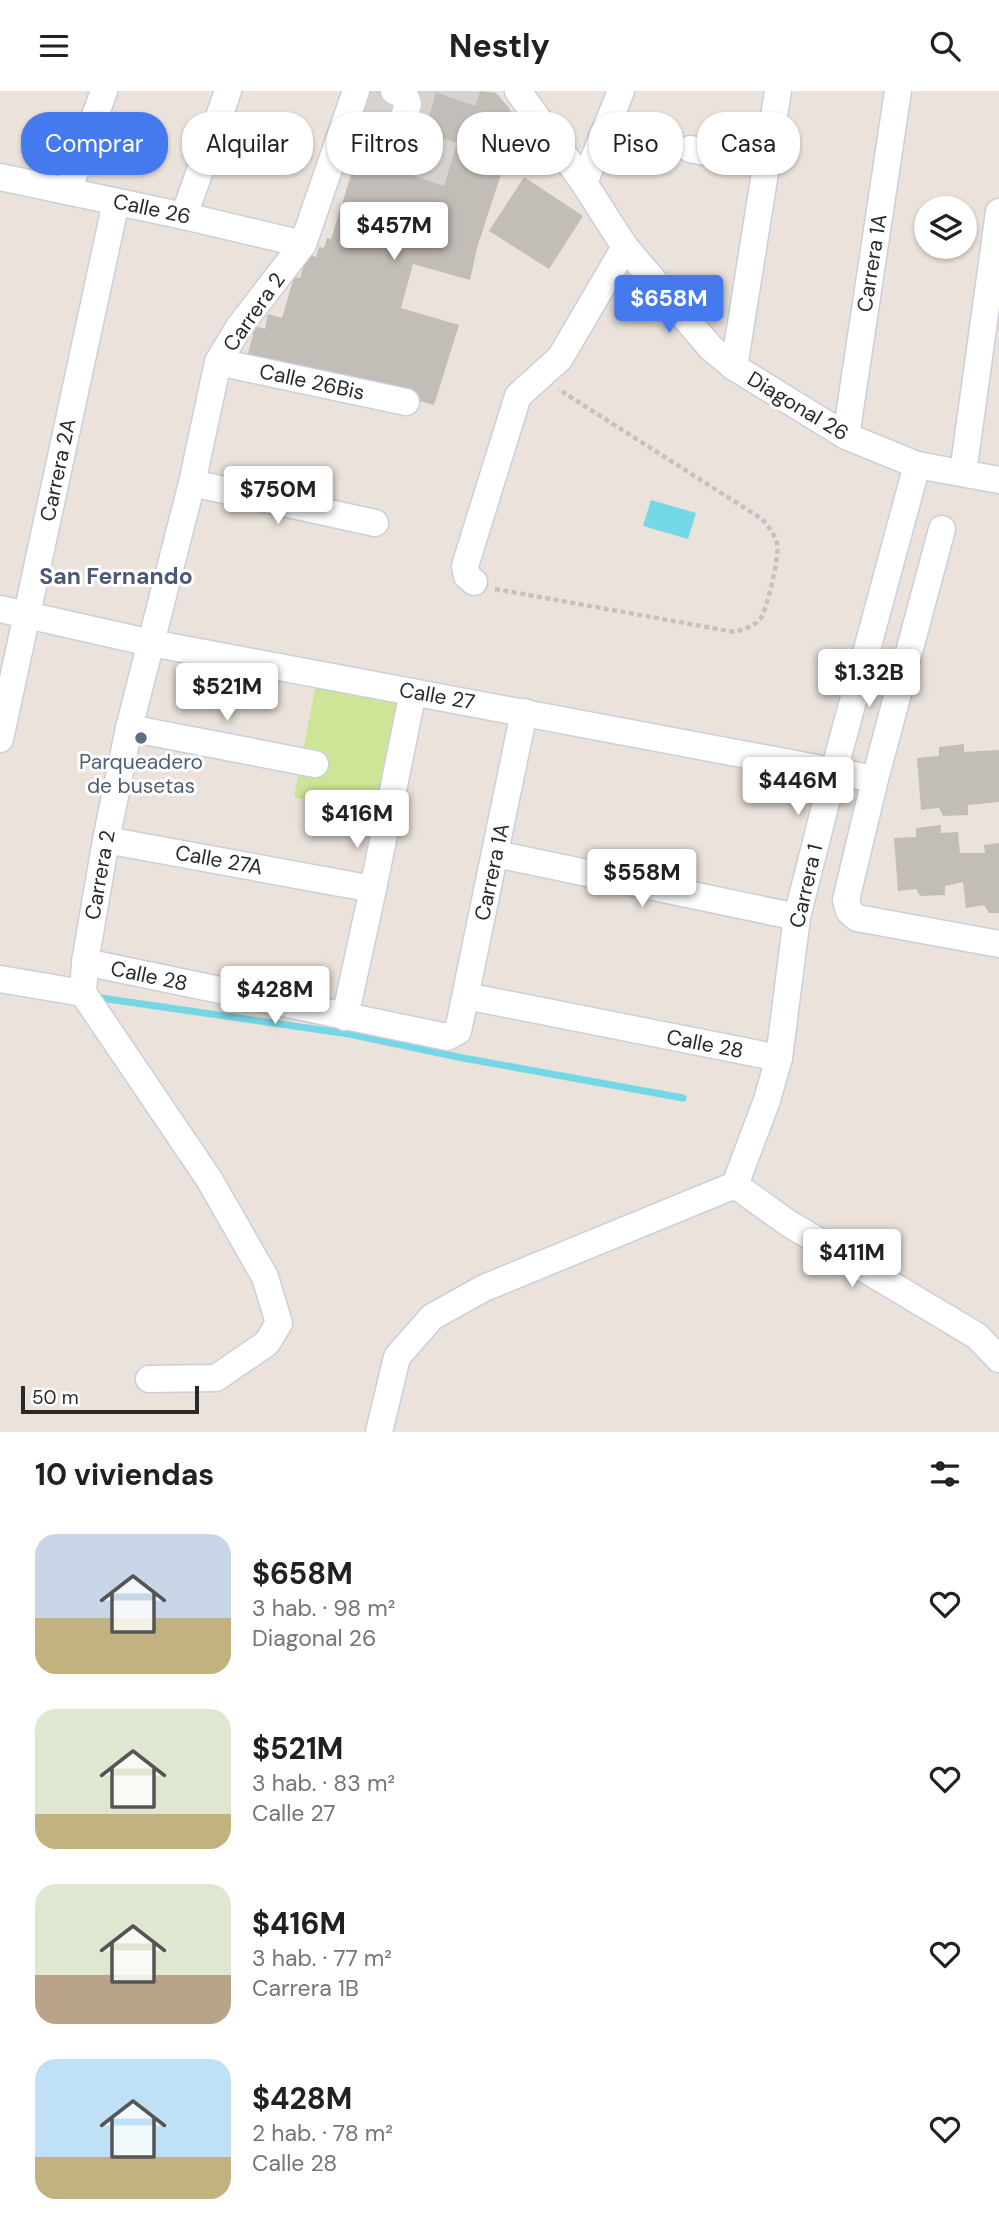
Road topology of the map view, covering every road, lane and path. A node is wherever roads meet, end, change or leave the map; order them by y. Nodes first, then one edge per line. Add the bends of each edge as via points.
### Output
1 (104, 91) edge
2 (228, 91) edge
3 (356, 91) edge
4 (394, 91) edge
5 (518, 91) edge
6 (621, 91) edge
7 (778, 91) edge
8 (898, 91) edge
9 (349, 112) edge
10 (405, 112) edge
11 (775, 112) edge
12 (690, 149) dead end
13 (697, 150) edge
14 (327, 175) edge
15 (764, 175) edge
16 (0, 177) edge
17 (584, 183) junction
18 (68, 191) junction
19 (116, 202) junction
20 (184, 216) junction
21 (998, 227) edge
22 (303, 244) junction
23 (625, 247) junction
24 (218, 362) junction
25 (989, 363) edge
26 (734, 367) junction
27 (541, 376) junction
28 (406, 402) dead end
29 (845, 436) junction
30 (917, 465) junction
31 (963, 473) junction
32 (999, 480) edge
33 (192, 483) junction
34 (375, 523) dead end
35 (942, 529) dead end
36 (474, 582) joint
37 (0, 609) edge
38 (27, 615) junction
39 (151, 643) junction
40 (413, 692) junction
41 (524, 712) junction
42 (129, 728) junction
43 (0, 739) edge
44 (315, 764) dead end
45 (834, 771) junction
46 (875, 779) junction
47 (106, 839) junction
48 (496, 854) junction
49 (812, 858) junction
50 (852, 867) junction
51 (373, 889) junction
52 (797, 917) junction
53 (999, 944) edge
54 (85, 963) junction
55 (0, 979) edge
56 (83, 993) junction
57 (466, 996) junction
58 (345, 1017) junction
59 (458, 1031) joint
60 (779, 1058) junction
61 (735, 1185) junction
62 (999, 1359) edge
63 (149, 1379) dead end
64 (382, 1419) edge

1 - 18 street
2 - 20 street
3 - 9 street, Carrera 2
4 - 10 street via 408,99
5 - 17 street, Diagonal 26
6 - 17 street
7 - 11 street
8 - 29 street, Carrera 1A
12 - 13 street
14 - 22 street, Carrera 2
15 - 26 street
16 - 18 street, Calle 26
17 - 23 street, Diagonal 26
18 - 19 street, Calle 26
19 - 20 street, Calle 26
19 - 38 street, Carrera 2A
20 - 22 street, Calle 26
21 - 25 street
22 - 24 street, Carrera 2
23 - 26 street, Diagonal 26 via 711,348
23 - 27 street via 560,358
24 - 28 street, Calle 26Bis
24 - 33 street, Carrera 2
25 - 31 street
26 - 29 street, Diagonal 26
27 - 36 street via 517,396 465,566
27 - 36 path via 762,519 777,544 763,614 753,625 735,632
29 - 30 street, Diagonal 26
30 - 31 street
30 - 45 street, Carrera 1
31 - 32 street
33 - 34 street
33 - 39 street, Carrera 2
35 - 46 street
37 - 38 street, Calle 27
38 - 39 street, Calle 27
38 - 43 street, Carrera 2A
39 - 40 street, Calle 27
39 - 42 street, Carrera 2
40 - 41 street, Calle 27
40 - 51 street
41 - 45 street, Calle 27
41 - 48 street, Carrera 1A
42 - 44 street
42 - 47 street, Carrera 2
45 - 46 street, Calle 27
45 - 49 street, Carrera 1
46 - 50 street
47 - 51 street, Calle 27A
47 - 54 street, Carrera 2
48 - 52 street
48 - 57 street, Carrera 1A
49 - 50 street
49 - 52 street, Carrera 1
50 - 53 street via 846,900 857,918
51 - 58 street
52 - 60 street, Carrera 1
54 - 56 street, Carrera 2
54 - 58 street, Calle 28
55 - 56 street, Calle 28
56 - 63 street via 209,1179 265,1277 279,1323 268,1343 216,1378
57 - 59 street, Carrera 1A
57 - 60 street, Calle 28
58 - 59 street, Calle 28 via 447,1037
60 - 61 street, Carrera 1
61 - 62 street via 788,1223 977,1336
61 - 64 street via 485,1289 432,1317 397,1357

